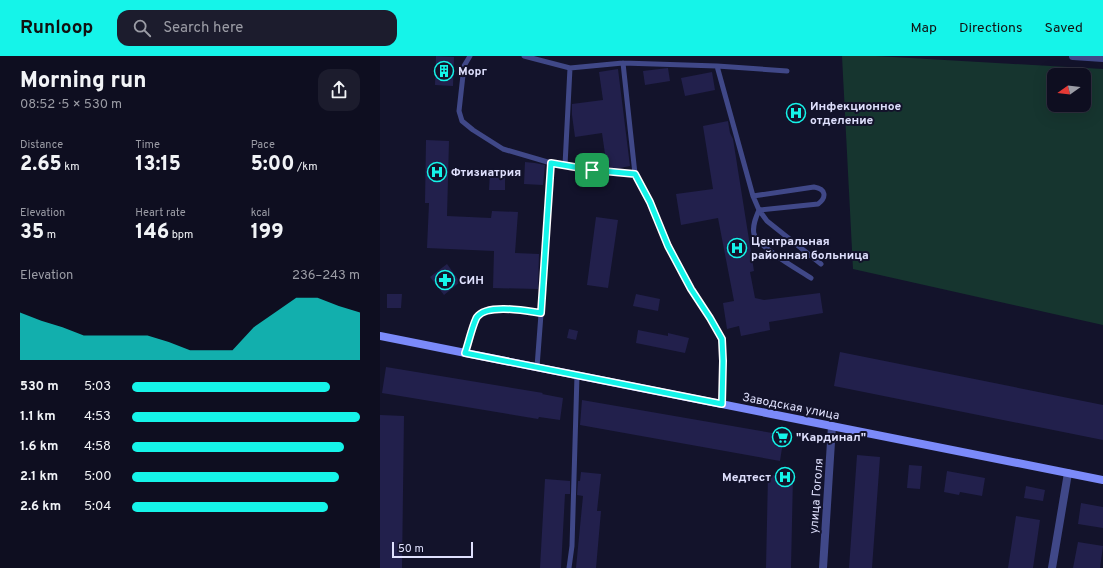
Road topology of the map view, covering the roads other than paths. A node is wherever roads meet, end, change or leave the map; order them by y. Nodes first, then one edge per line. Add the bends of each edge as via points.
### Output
1 (470, 56) edge
2 (524, 56) edge
3 (1073, 56) edge
4 (1103, 58) edge
5 (623, 63) junction
6 (717, 66) junction
7 (570, 68) junction
8 (787, 71) dead end
9 (551, 163) junction
10 (565, 165) junction
11 (635, 174) junction
12 (753, 196) junction
13 (760, 210) junction
14 (821, 264) dead end
15 (812, 278) dead end
16 (541, 313) junction
17 (380, 336) edge
18 (465, 353) junction
19 (537, 367) junction
20 (577, 375) junction
21 (722, 404) junction
22 (832, 426) junction
23 (1068, 473) junction
24 (1103, 480) edge
25 (570, 568) edge
26 (823, 568) edge
27 (1052, 568) edge

1 - 9 lane via 463,74 459,111 462,121 504,149
2 - 7 lane
3 - 4 street
5 - 6 lane
5 - 7 lane
5 - 11 lane
6 - 8 lane
6 - 12 lane
7 - 10 lane
9 - 10 lane
9 - 16 lane
10 - 11 lane
11 - 21 lane via 668,246 722,339
12 - 13 lane
12 - 13 lane via 814,187 820,188 823,192 822,201 818,204
13 - 14 lane via 767,221
13 - 15 lane via 754,235 761,245
16 - 18 lane via 512,309 485,311 477,317
16 - 19 lane
17 - 18 street, Заводская улица
18 - 19 street, Заводская улица
19 - 20 street, Заводская улица
20 - 21 street, Заводская улица
20 - 25 lane
21 - 22 street, Заводская улица
22 - 23 street, Заводская улица
22 - 26 street, улица Гоголя
23 - 24 street, Заводская улица
23 - 27 street

